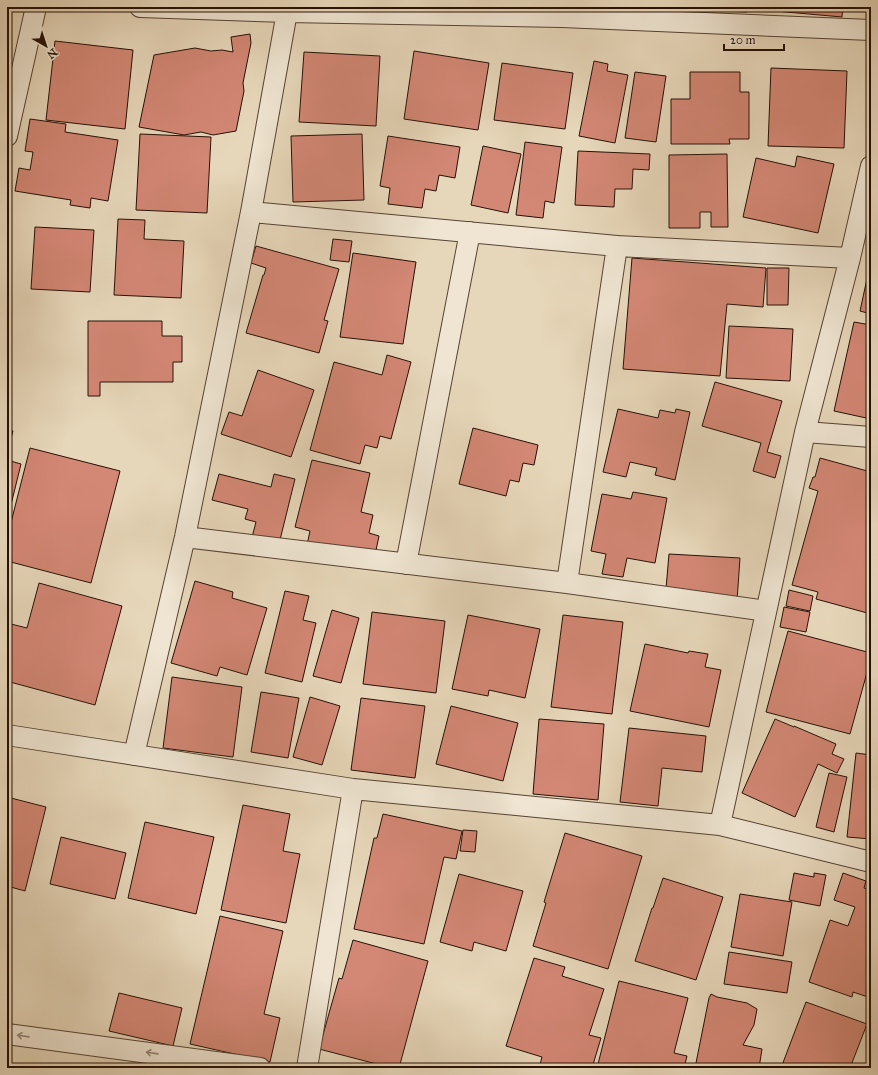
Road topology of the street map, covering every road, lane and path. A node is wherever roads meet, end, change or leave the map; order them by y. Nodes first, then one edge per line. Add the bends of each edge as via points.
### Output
1 (36, 7) edge
2 (140, 7) edge
3 (287, 12) junction
4 (562, 12) edge
5 (871, 30) edge
6 (7, 136) edge
7 (871, 166) edge
8 (251, 212) junction
9 (470, 232) junction
10 (617, 246) junction
11 (850, 258) junction
12 (806, 432) junction
13 (871, 437) edge
14 (185, 537) junction
15 (406, 564) junction
16 (567, 583) junction
17 (766, 611) junction
18 (7, 735) edge
19 (134, 755) junction
20 (353, 789) junction
21 (720, 825) junction
22 (871, 862) edge
23 (7, 1034) edge
24 (260, 1068) edge
25 (307, 1068) edge

1 - 6 street
2 - 3 street
3 - 4 street
3 - 8 street
4 - 5 street
7 - 11 street
8 - 9 street
8 - 14 street
9 - 10 street
9 - 15 street
10 - 11 street
10 - 16 street
11 - 12 street
12 - 13 street
12 - 17 street
14 - 15 street
14 - 19 street
15 - 16 street
16 - 17 street
17 - 21 street
18 - 19 street
19 - 20 street
20 - 21 street
20 - 25 street
21 - 22 street
24 -> 23 street

